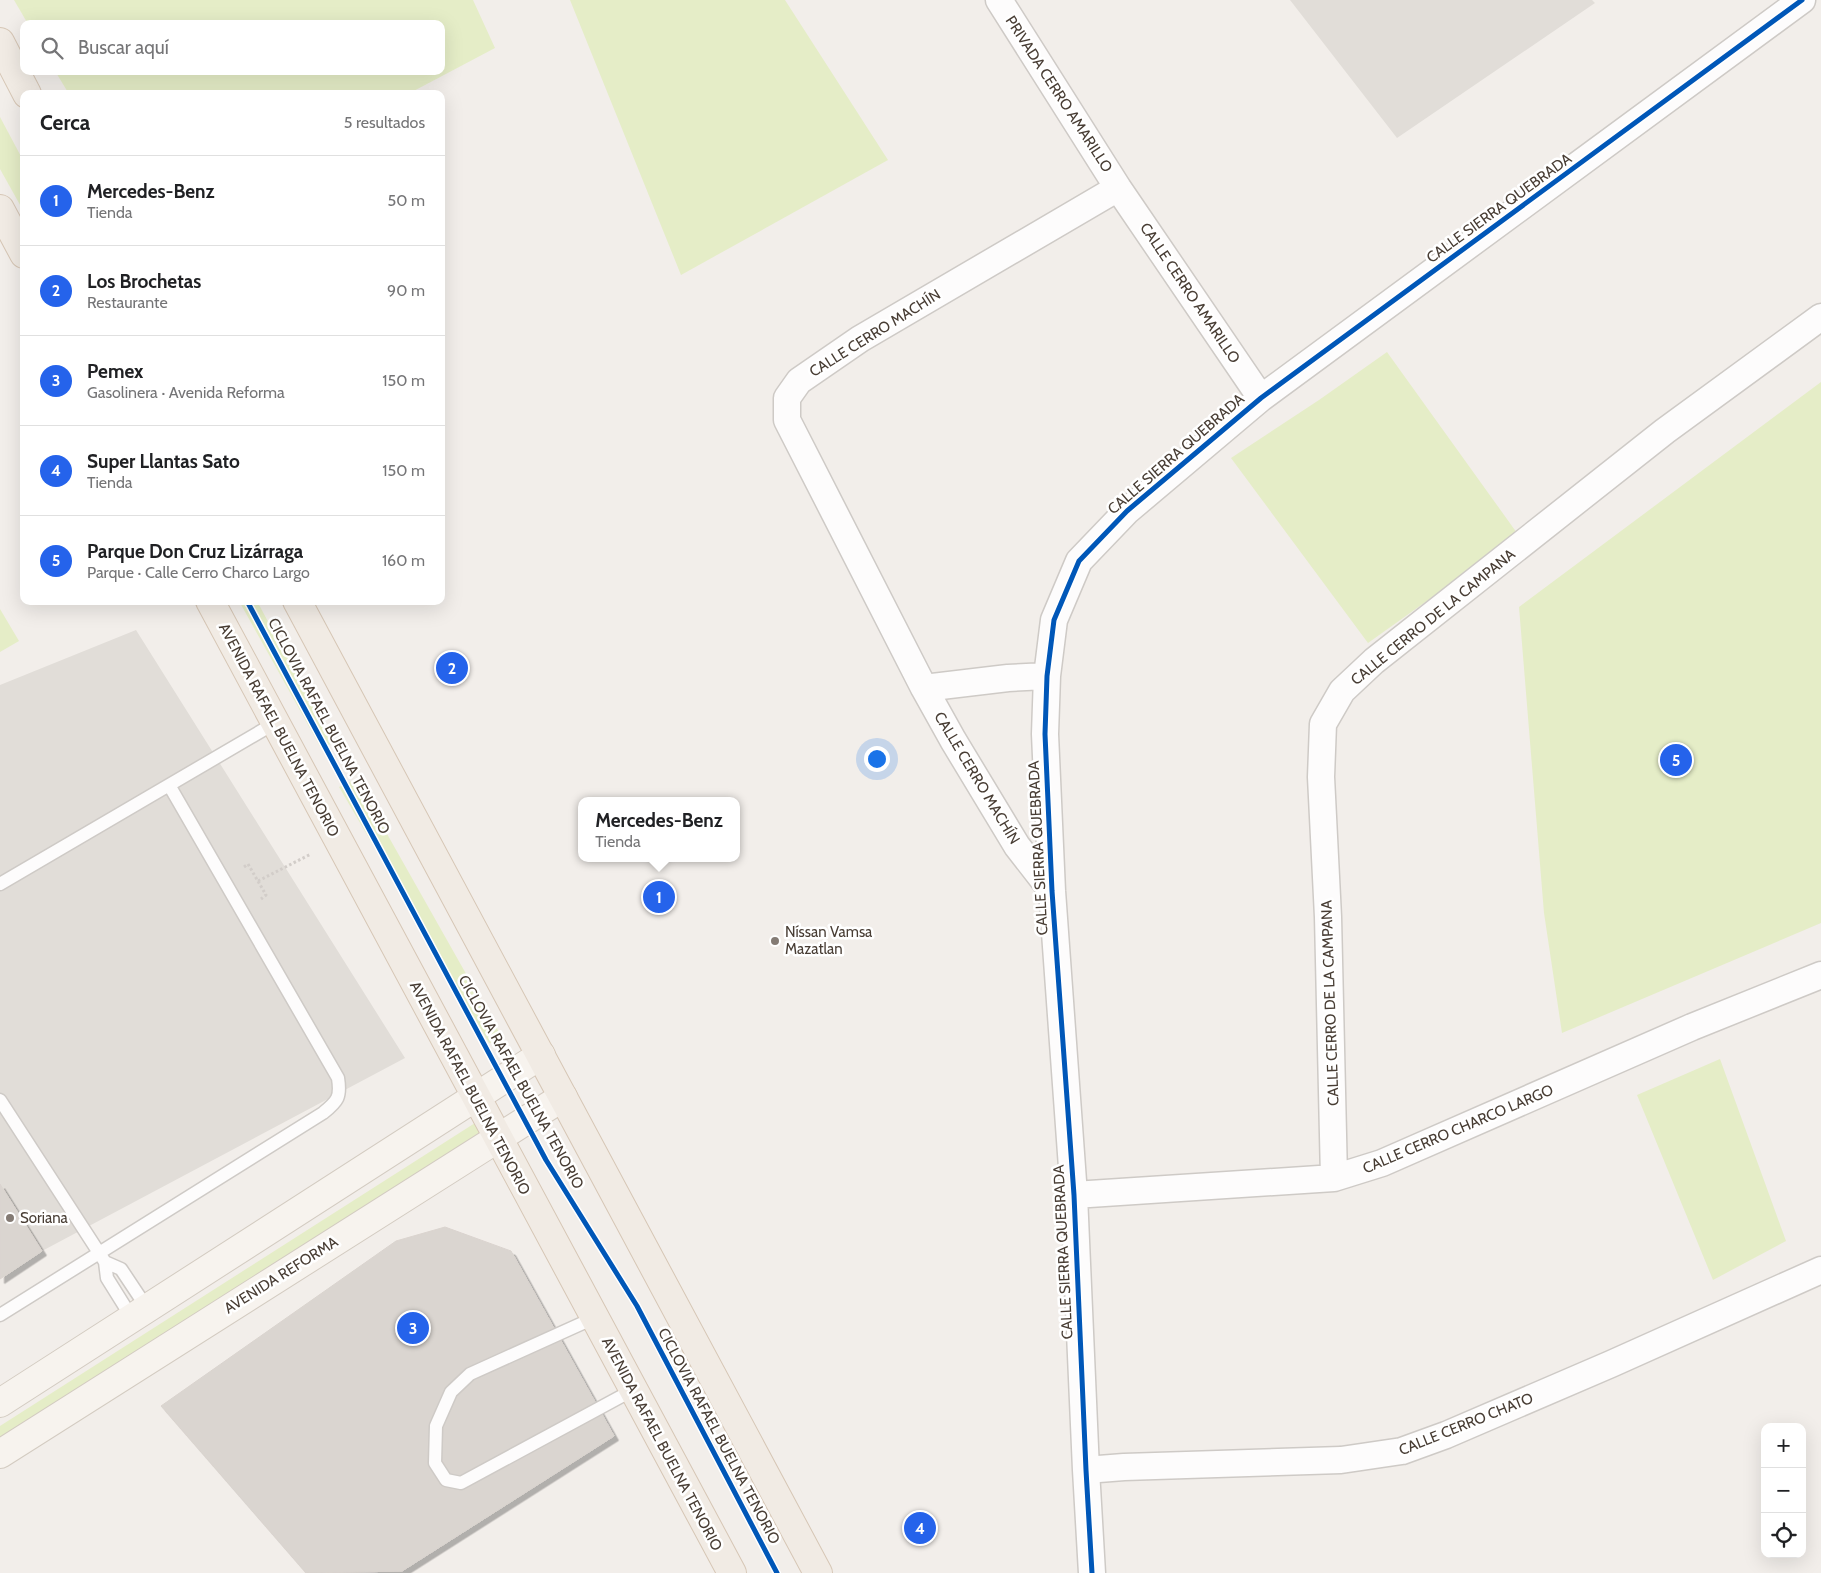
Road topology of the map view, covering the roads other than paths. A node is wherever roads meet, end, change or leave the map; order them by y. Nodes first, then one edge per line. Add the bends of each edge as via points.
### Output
1 (999, 0) edge
2 (1802, 0) edge
3 (0, 42) edge
4 (25, 90) edge
5 (1118, 188) junction
6 (0, 209) edge
7 (20, 246) edge
8 (1821, 317) edge
9 (1261, 398) junction
10 (212, 605) edge
11 (299, 605) edge
12 (1048, 676) junction
13 (924, 688) junction
14 (275, 723) junction
15 (169, 785) junction
16 (0, 884) edge
17 (1052, 890) junction
18 (1821, 975) edge
19 (541, 1055) junction
20 (475, 1097) junction
21 (563, 1097) junction
22 (0, 1100) edge
23 (498, 1138) junction
24 (1334, 1178) junction
25 (1074, 1195) junction
26 (102, 1258) junction
27 (1821, 1270) edge
28 (139, 1313) junction
29 (0, 1315) edge
30 (594, 1318) junction
31 (633, 1390) junction
32 (0, 1403) edge
33 (0, 1454) edge
34 (1086, 1470) junction
35 (732, 1573) edge
36 (818, 1573) edge
37 (1092, 1573) edge

1 - 5 street, PRIVADA CERRO AMARILLO
2 - 9 street, CALLE SIERRA QUEBRADA
3 - 4 main road
5 - 9 street, CALLE CERRO AMARILLO
5 - 13 street, CALLE CERRO MACHÍN via 860,339 799,381 788,398 787,420
6 - 7 main road
8 - 24 street, CALLE CERRO DE LA CAMPANA via 1665,431 1374,661 1342,692 1323,724 1321,777
9 - 12 street, CALLE SIERRA QUEBRADA via 1126,511 1079,561 1054,620
10 - 14 main road, AVENIDA RAFAEL BUELNA TENORIO
11 - 19 main road
12 - 13 street
12 - 17 street, CALLE SIERRA QUEBRADA via 1045,734
13 - 17 street, CALLE CERRO MACHÍN via 1017,846
14 - 15 lane
14 - 20 main road, AVENIDA RAFAEL BUELNA TENORIO
15 - 16 lane
15 - 26 lane via 338,1078 340,1089 338,1100 323,1113
17 - 25 street, CALLE SIERRA QUEBRADA
18 - 24 street, CALLE CERRO CHARCO LARGO via 1692,1027 1382,1163
19 - 20 main road
19 - 21 main road
20 - 23 main road, AVENIDA RAFAEL BUELNA TENORIO
20 - 28 main road
21 - 23 main road, AVENIDA REFORMA
21 - 36 main road
22 - 26 lane
23 - 30 main road, AVENIDA RAFAEL BUELNA TENORIO
23 - 33 main road, AVENIDA REFORMA
24 - 25 street, CALLE CERRO CHARCO LARGO
25 - 34 street, CALLE SIERRA QUEBRADA
26 - 28 lane via 107,1278
26 - 28 lane via 121,1269
26 - 29 lane
27 - 34 street, CALLE CERRO CHATO via 1602,1368 1402,1451 1341,1460 1124,1466
28 - 32 main road
30 - 31 main road, AVENIDA RAFAEL BUELNA TENORIO
30 - 31 lane via 470,1374 451,1392 436,1426 435,1463 446,1480 461,1483
31 - 35 main road, AVENIDA RAFAEL BUELNA TENORIO
34 - 37 street, CALLE SIERRA QUEBRADA

